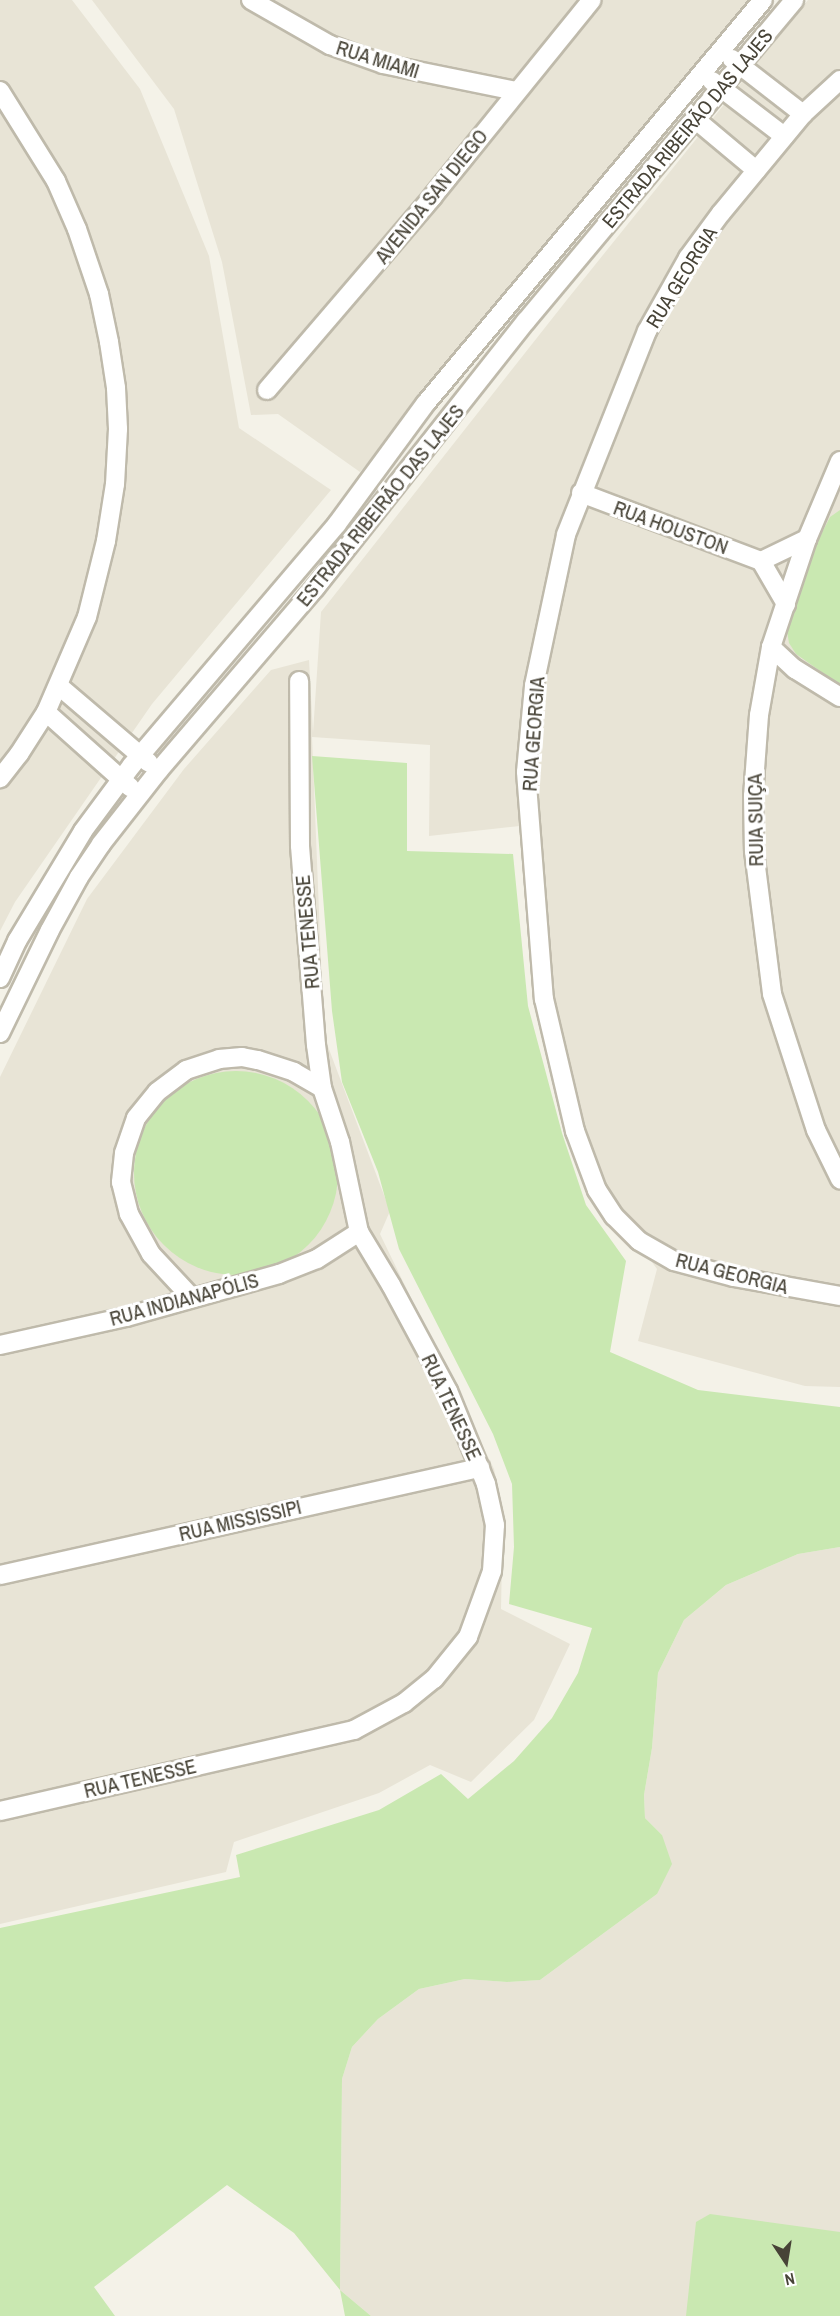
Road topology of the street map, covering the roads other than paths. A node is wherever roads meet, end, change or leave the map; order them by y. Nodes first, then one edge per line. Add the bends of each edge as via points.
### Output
1 (251, 0) edge
2 (592, 0) edge
3 (763, 0) edge
4 (794, 0) edge
5 (721, 51) junction
6 (740, 65) junction
7 (702, 74) junction
8 (840, 80) edge
9 (721, 88) junction
10 (0, 91) edge
11 (516, 91) junction
12 (6, 112) edge
13 (803, 114) junction
14 (695, 119) junction
15 (664, 120) junction
16 (682, 134) junction
17 (784, 136) junction
18 (756, 170) junction
19 (267, 390) dead end
20 (840, 461) edge
21 (580, 494) junction
22 (840, 499) edge
23 (822, 505) junction
24 (807, 539) junction
25 (761, 561) junction
26 (786, 604) junction
27 (771, 646) junction
28 (299, 681) dead end
29 (59, 686) junction
30 (840, 697) edge
31 (46, 712) junction
32 (140, 756) junction
33 (159, 770) junction
34 (0, 778) edge
35 (120, 780) junction
36 (140, 795) junction
37 (0, 978) edge
38 (0, 1033) edge
39 (322, 1088) junction
40 (840, 1179) edge
41 (359, 1232) junction
42 (840, 1296) edge
43 (192, 1298) junction
44 (0, 1345) edge
45 (480, 1468) junction
46 (0, 1575) edge
47 (0, 1811) edge

1 - 11 street, RUA MIAMI via 330,45 383,64
2 - 11 street, AVENIDA SAN DIEGO
3 - 5 street, ESTRADA RIBEIRÃO DAS LAJES
4 - 6 street, ESTRADA RIBEIRÃO DAS LAJES
5 - 6 street
5 - 7 street, ESTRADA RIBEIRÃO DAS LAJES
6 - 9 street, ESTRADA RIBEIRÃO DAS LAJES
6 - 13 street
7 - 9 street
7 - 15 street, ESTRADA RIBEIRÃO DAS LAJES
8 - 13 street, RUA GEORGIA
9 - 14 street, ESTRADA RIBEIRÃO DAS LAJES
9 - 17 street
10 - 12 street
11 - 19 street, AVENIDA SAN DIEGO via 433,196
12 - 29 street via 56,181 77,229 99,294 116,388 115,484 106,541 87,617
13 - 17 street, RUA GEORGIA
14 - 16 street, ESTRADA RIBEIRÃO DAS LAJES
14 - 18 street
15 - 16 street
15 - 32 street, ESTRADA RIBEIRÃO DAS LAJES via 426,403 337,524
16 - 33 street, ESTRADA RIBEIRÃO DAS LAJES via 526,321 315,588
17 - 18 street, RUA GEORGIA
18 - 21 street, RUA GEORGIA via 688,258 647,331
20 - 23 street, RUIA SUIÇA
21 - 25 street, RUA HOUSTON
21 - 42 street, RUA GEORGIA via 566,535 534,686 526,772 544,999 575,1131 597,1190 614,1216 639,1241 674,1261 734,1277
22 - 23 street
23 - 24 street, RUIA SUIÇA
24 - 25 street
24 - 26 street, RUIA SUIÇA
25 - 26 street
26 - 27 street, RUIA SUIÇA
27 - 30 street via 795,669
27 - 40 street, RUIA SUIÇA via 754,754 754,851 762,929 772,994 796,1075 816,1130
28 - 39 street, RUA TENESSE via 300,846
29 - 31 street
29 - 32 street
31 - 34 street
31 - 35 street
32 - 33 street
32 - 35 street, ESTRADA RIBEIRÃO DAS LAJES
33 - 36 street, ESTRADA RIBEIRÃO DAS LAJES
35 - 36 street
35 - 37 street, ESTRADA RIBEIRÃO DAS LAJES via 83,831 17,941
36 - 38 street, ESTRADA RIBEIRÃO DAS LAJES via 79,877
39 - 41 street, RUA TENESSE via 340,1142
39 - 43 street via 294,1072 258,1060 242,1056 219,1059 186,1070 157,1092 136,1118 124,1153 121,1182 129,1214 151,1254
41 - 43 street, RUA INDIANAPÓLIS via 317,1259 279,1274
41 - 45 street, RUA TENESSE via 448,1391
43 - 44 street, RUA INDIANAPÓLIS
45 - 46 street, RUA MISSISSIPI
45 - 47 street, RUA TENESSE via 495,1526 492,1571 483,1603 468,1637 434,1679 404,1703 354,1730

